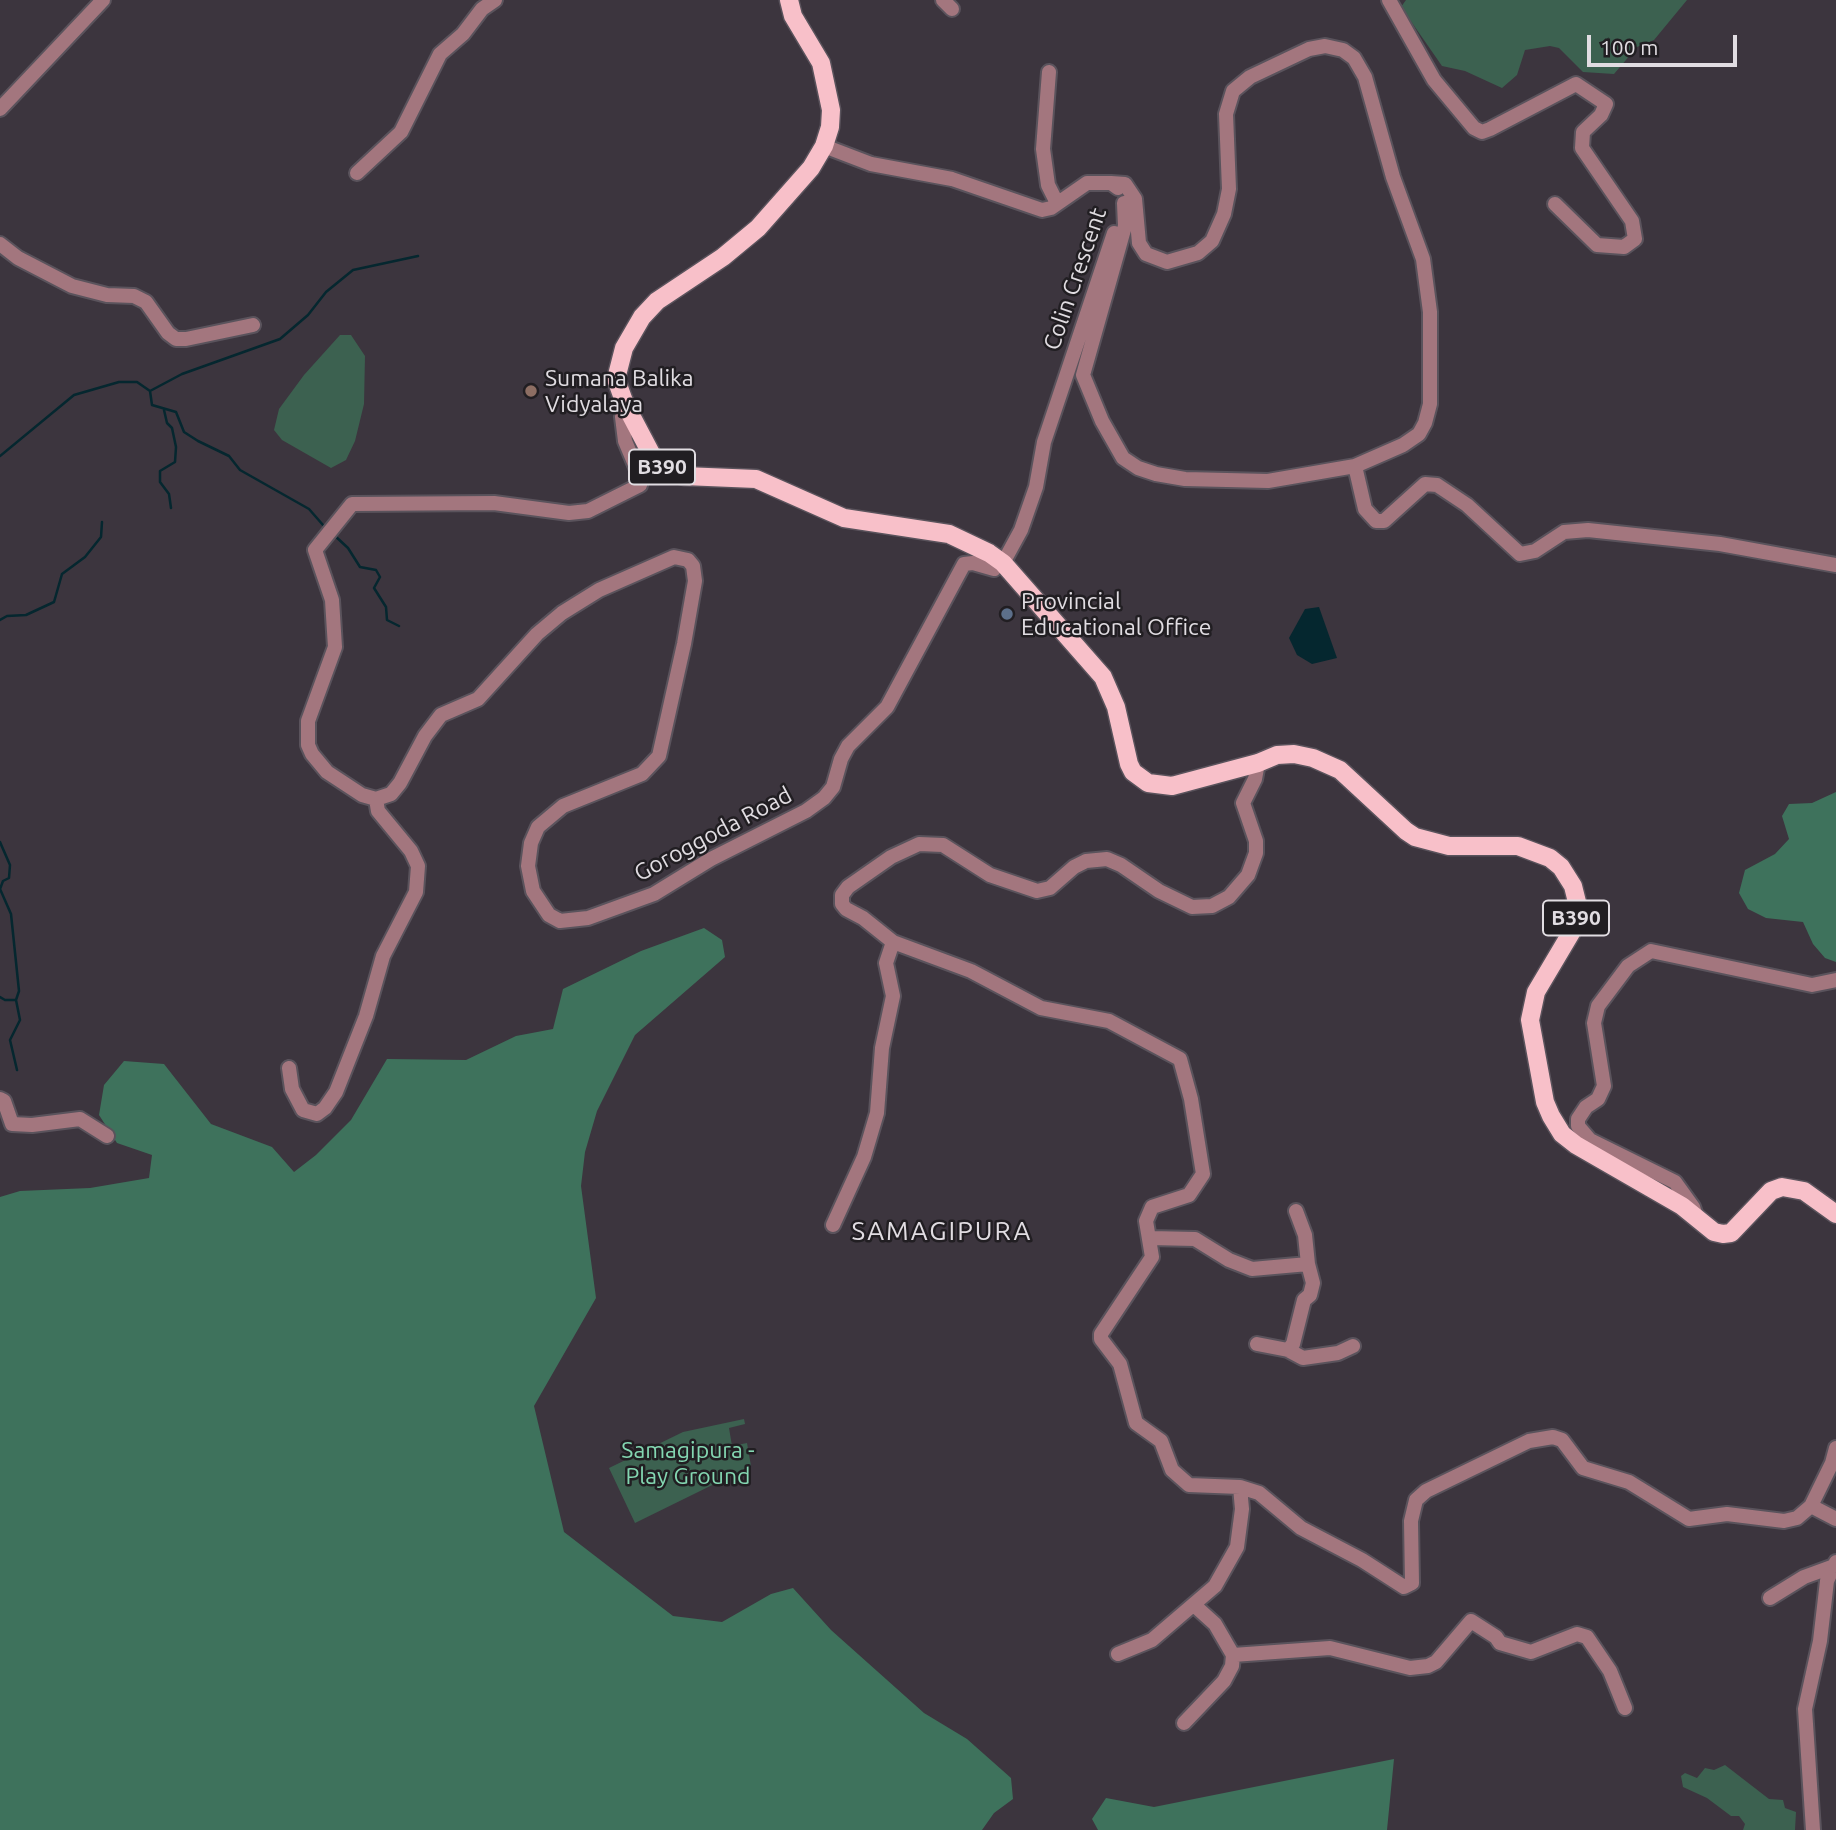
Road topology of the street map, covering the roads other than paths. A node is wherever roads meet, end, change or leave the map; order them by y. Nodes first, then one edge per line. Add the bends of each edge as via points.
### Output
1 (103, 0) edge
2 (495, 0) edge
3 (789, 0) edge
4 (1389, 0) edge
5 (1049, 72) dead end
6 (0, 109) edge
7 (824, 146) junction
8 (357, 173) dead end
9 (1111, 183) junction
10 (1124, 203) junction
11 (1057, 204) junction
12 (1555, 204) dead end
13 (0, 244) edge
14 (253, 325) dead end
15 (625, 404) junction
16 (1356, 466) junction
17 (1001, 561) junction
18 (1836, 565) edge
19 (1258, 763) junction
20 (376, 799) junction
21 (893, 942) junction
22 (1836, 980) edge
23 (289, 1068) dead end
24 (0, 1099) edge
25 (107, 1136) dead end
26 (1296, 1211) dead end
27 (1836, 1214) edge
28 (1696, 1219) junction
29 (833, 1225) dead end
30 (1150, 1238) junction
31 (1308, 1264) junction
32 (1257, 1344) dead end
33 (1353, 1346) dead end
34 (1288, 1350) junction
35 (1836, 1448) edge
36 (1240, 1487) junction
37 (1811, 1506) junction
38 (1836, 1519) edge
39 (1835, 1564) edge
40 (1770, 1598) dead end
41 (1194, 1605) junction
42 (1118, 1654) dead end
43 (1233, 1655) junction
44 (1625, 1708) dead end
45 (1184, 1723) dead end
46 (1813, 1830) edge

1 - 6 street
2 - 8 street via 440,54 401,132
3 - 7 main road, B390 via 793,16 821,63 831,110
4 - 12 street via 1434,80 1482,132 1576,84 1606,104 1583,132 1582,148 1632,221 1635,239 1624,247 1597,245
5 - 11 street via 1043,149 1048,185
7 - 11 street, Colin Crescent via 871,164 952,179 1042,210
7 - 15 main road, B390 via 811,168 758,228 657,301 642,317 624,348 616,379
9 - 10 street, Colin Crescent
9 - 11 street, Colin Crescent via 1087,183
9 - 16 street via 1125,184 1135,199 1139,243 1146,254 1167,262 1198,253 1212,241 1224,214 1229,188 1226,114 1233,91 1250,77 1309,49 1325,46 1354,58 1365,77 1393,177 1423,259 1430,313 1430,404 1425,423 1419,434 1403,445
10 - 16 street via 1125,226 1083,375 1123,458 1138,468 1185,479 1268,481
10 - 17 street, Colin Crescent via 1044,442 1021,530
13 - 14 street via 72,286 134,296 145,302 176,339
15 - 17 main road, B390 via 648,451 667,471 756,479 844,518 949,534
15 - 20 street via 625,441 642,479 640,485 588,510 569,513 494,503 352,504 315,550 332,600 335,647 308,721 308,745 327,772
16 - 18 street via 1365,509 1376,521 1384,521 1425,484 1437,485 1467,505 1520,554 1535,551 1564,532 1588,530 1720,544
17 - 19 main road, B390 via 1103,677 1116,708 1129,764 1139,778 1172,786
17 - 20 street, Goroggoda Road via 995,569 964,564 887,707 848,746 833,787 824,798 654,894 589,918 560,921 549,915 533,891 528,866 538,827 563,806 642,774 659,756 695,582 688,560 674,557 599,590 562,613 478,699 441,715 400,783 391,794
19 - 21 street via 1243,803 1256,853 1248,875 1229,897 1212,906 1192,907 1107,859 1086,861 1050,888 1037,891 990,876 943,845 919,844 891,857 842,895 846,909
19 - 28 main road, B390 via 1277,755 1313,758 1340,770 1415,837 1449,846 1518,846 1561,867 1573,886 1576,916 1536,992 1530,1020 1550,1116 1576,1145 1682,1206
20 - 23 street via 378,811 418,866 416,892 383,956 366,1016 336,1092 317,1114 303,1110 292,1089
21 - 29 street via 886,963 892,996 877,1113 864,1157
21 - 30 street via 971,971 1041,1008 1109,1021 1180,1059 1203,1174 1189,1195 1152,1207 1146,1221
22 - 28 street via 1812,985 1651,951 1628,966 1598,1006 1594,1023 1604,1086 1578,1119 1578,1126 1590,1140 1675,1182
24 - 25 street via 12,1124 80,1119
26 - 31 street
27 - 28 main road, B390 via 1804,1191 1782,1187 1770,1191 1731,1233 1714,1232
30 - 31 street via 1195,1240 1252,1269
30 - 36 street via 1152,1257 1101,1339 1120,1364 1136,1423 1161,1441 1172,1470 1189,1485
31 - 34 street via 1313,1283
32 - 34 street
33 - 34 street via 1303,1358
35 - 37 street
36 - 37 street via 1259,1493 1301,1528 1404,1587 1412,1583 1411,1521 1416,1500 1529,1441 1562,1440 1583,1468 1629,1482 1689,1519 1727,1514 1784,1521 1797,1518
36 - 41 street via 1237,1547 1215,1586
37 - 38 street
39 - 40 street
39 - 46 street via 1827,1581 1805,1709
41 - 42 street via 1152,1640
41 - 43 street via 1215,1624
43 - 44 street via 1330,1648 1410,1668 1436,1662 1471,1621 1500,1643 1531,1652 1577,1634 1587,1637 1610,1671
43 - 45 street via 1224,1681

